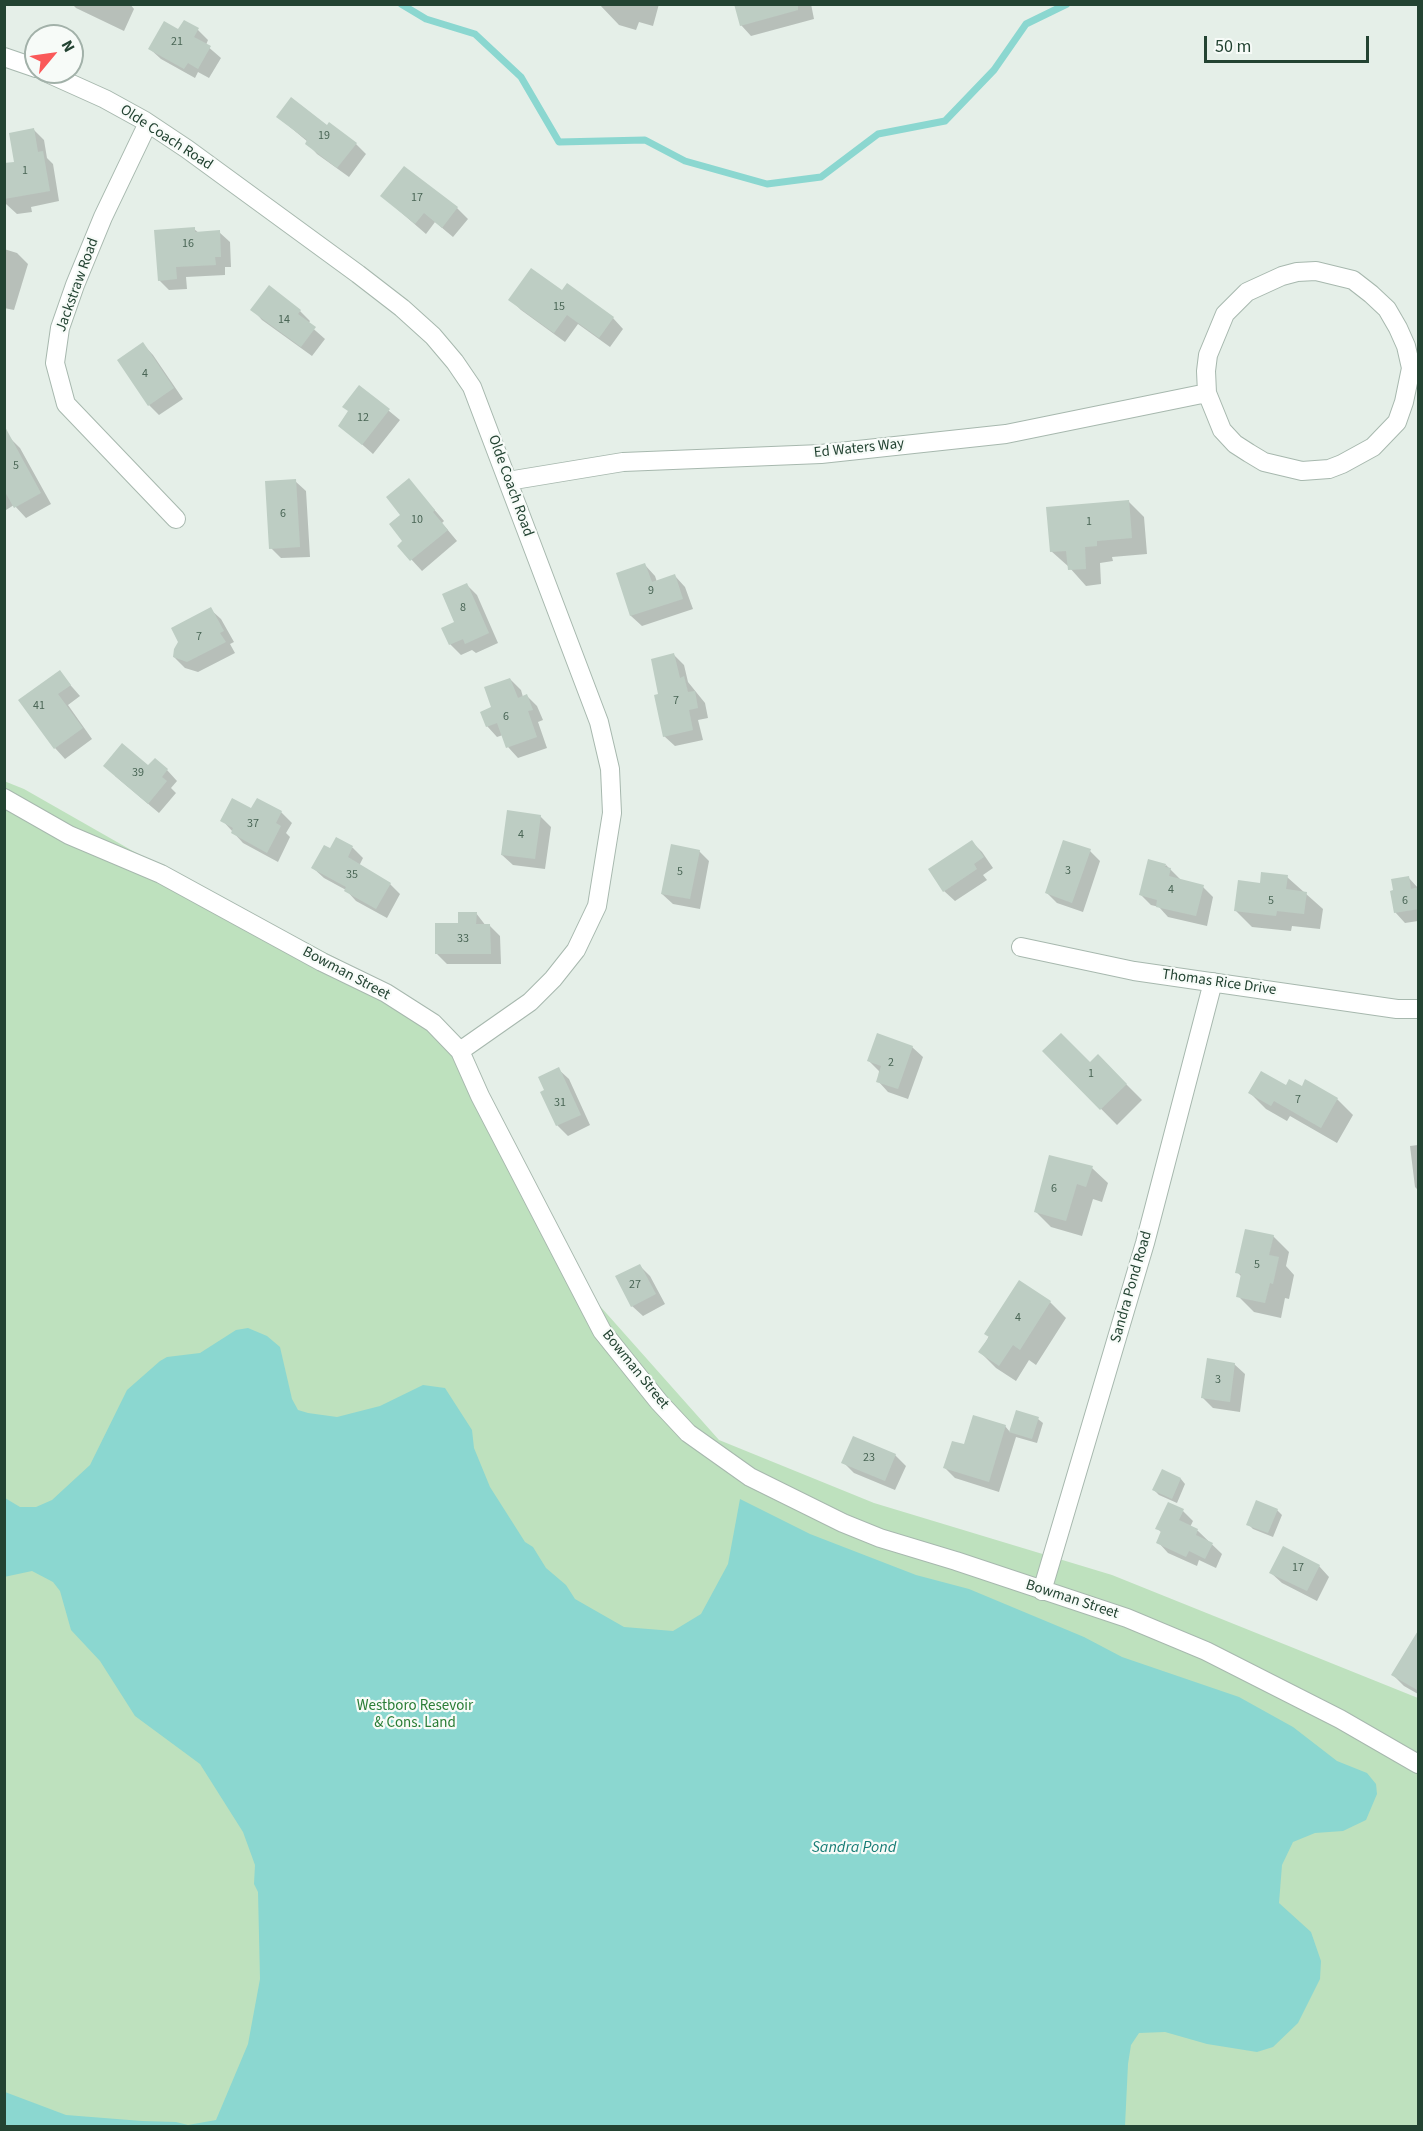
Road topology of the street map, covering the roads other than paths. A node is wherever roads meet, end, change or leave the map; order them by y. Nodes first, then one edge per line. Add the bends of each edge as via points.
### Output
1 (4, 57) edge
2 (24, 64) edge
3 (72, 84) edge
4 (148, 123) junction
5 (1207, 393) junction
6 (508, 481) junction
7 (176, 519) dead end
8 (4, 798) edge
9 (1021, 947) dead end
10 (1214, 982) junction
11 (1419, 1009) edge
12 (460, 1051) junction
13 (1042, 1591) junction
14 (1419, 1764) edge

1 - 2 street
3 - 4 street, Olde Coach Road
4 - 6 street, Olde Coach Road via 358,274 433,336 472,387
4 - 7 street, Jackstraw Road via 75,285 60,328 55,363 66,404
5 - 5 street via 1222,430 1249,453 1264,462 1302,471 1329,469 1373,447 1398,422 1411,368 1398,327 1371,294 1353,280 1316,271 1296,272 1247,292 1225,314 1208,356
5 - 6 street, Ed Waters Way via 1006,434 821,454 623,462
6 - 12 street, Olde Coach Road via 598,722 610,769 612,813 597,906 576,950 530,1002
8 - 12 street, Bowman Street via 69,835 161,874 386,993 433,1023
9 - 10 street, Thomas Rice Drive via 1134,971
10 - 11 street, Thomas Rice Drive
10 - 13 street, Sandra Pond Road via 1145,1243
12 - 13 street, Bowman Street via 602,1331 688,1434 750,1477 843,1523
13 - 14 street, Bowman Street via 1127,1618 1206,1651

